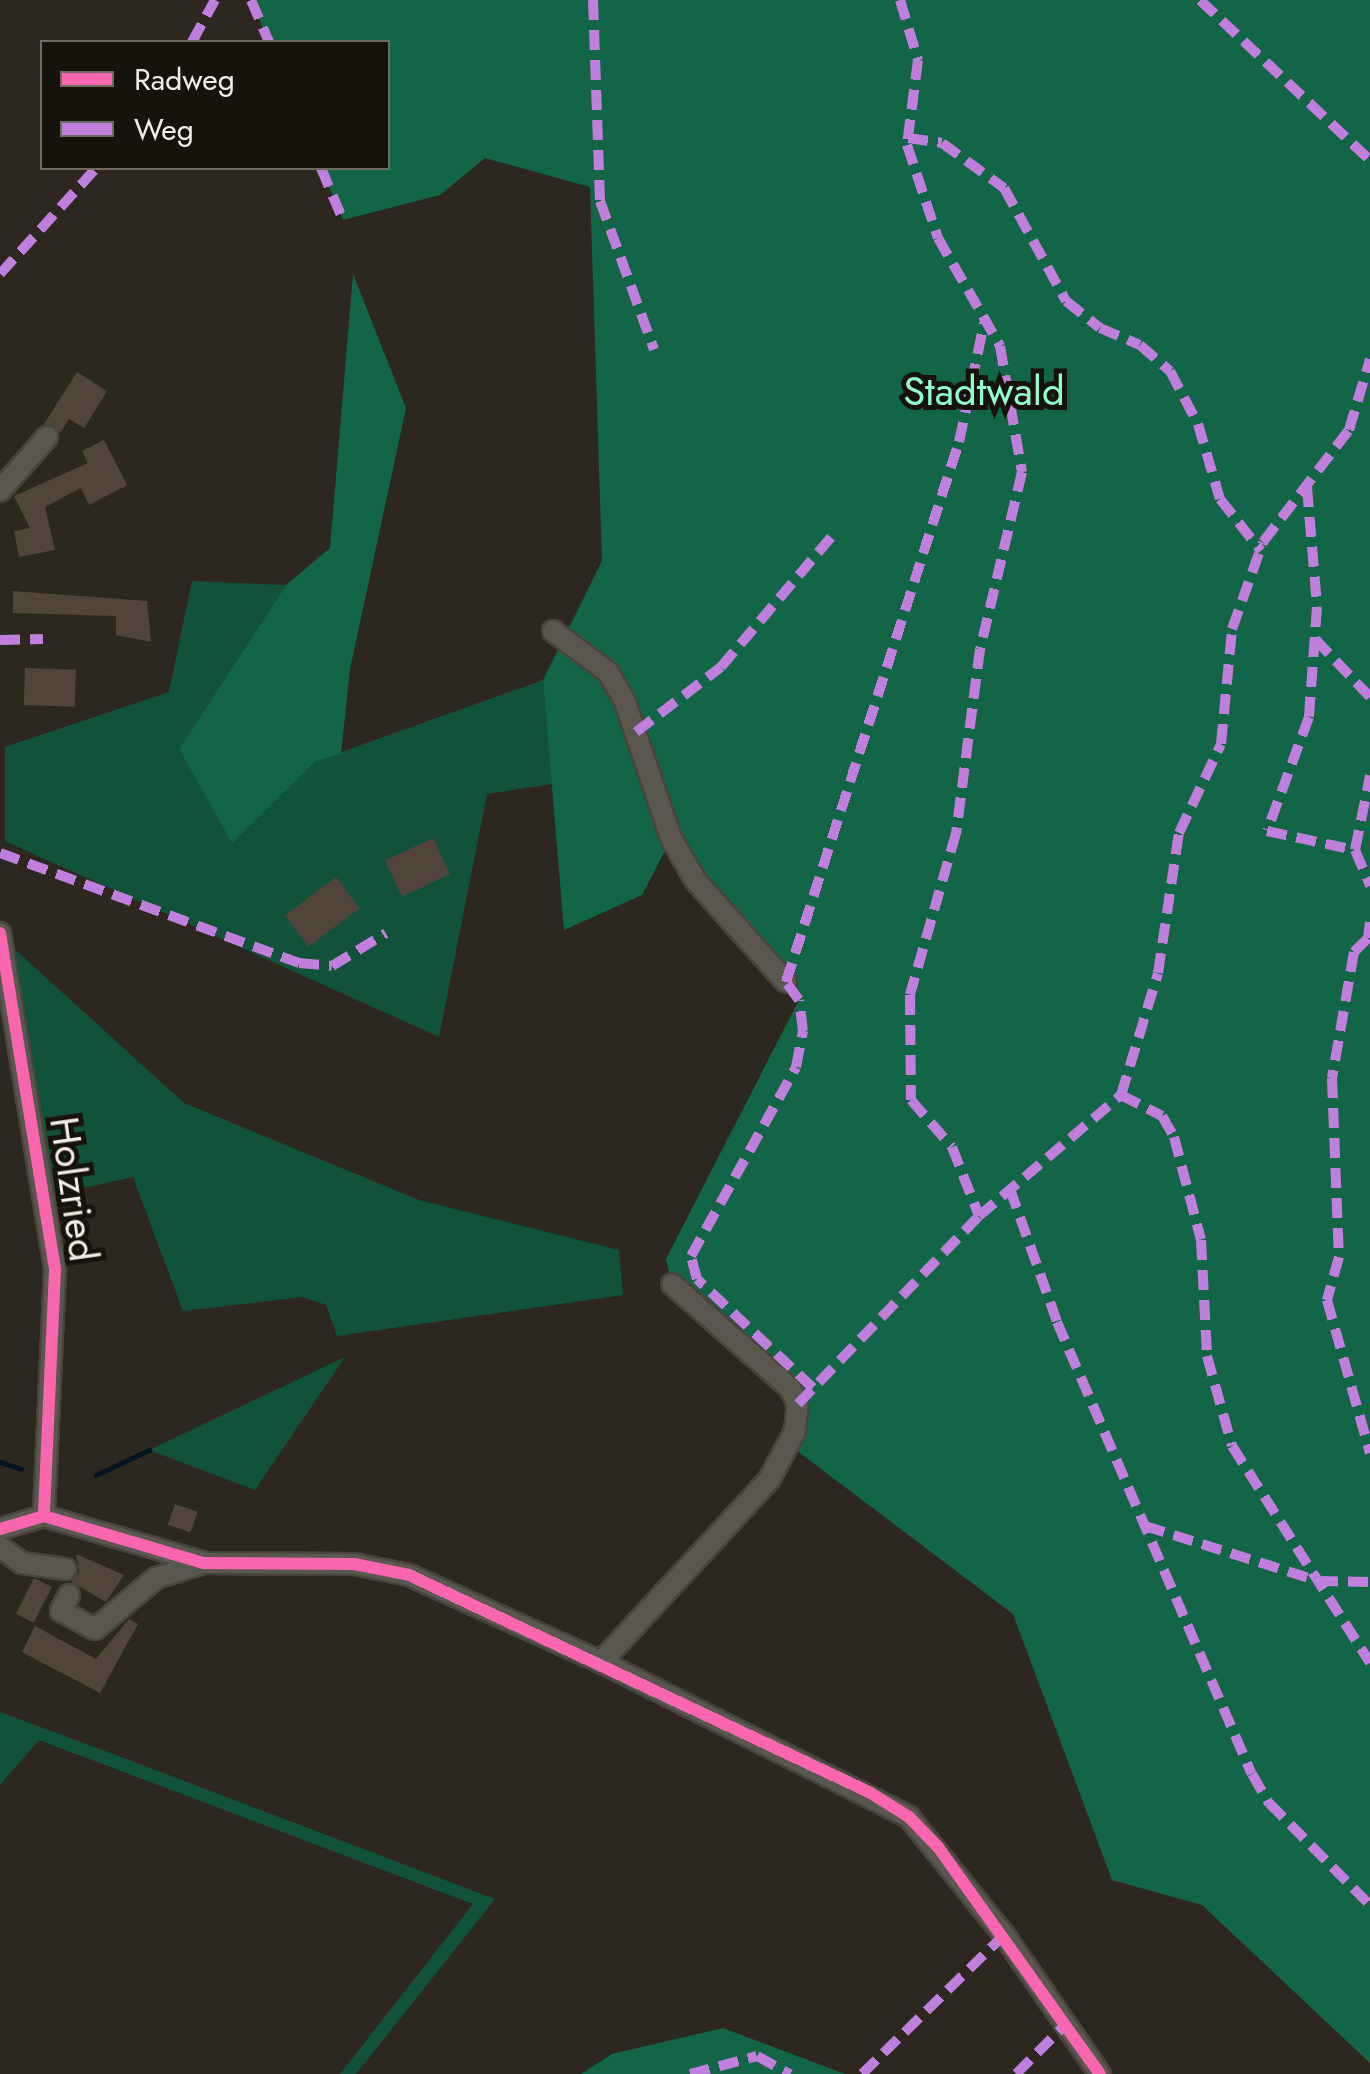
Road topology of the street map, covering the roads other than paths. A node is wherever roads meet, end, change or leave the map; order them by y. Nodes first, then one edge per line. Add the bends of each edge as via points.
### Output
1 (48, 437) dead end
2 (0, 491) edge
3 (554, 632) dead end
4 (0, 933) edge
5 (786, 982) dead end
6 (672, 1284) dead end
7 (44, 1516) junction
8 (0, 1529) edge
9 (0, 1548) edge
10 (204, 1563) junction
11 (66, 1568) dead end
12 (69, 1595) dead end
13 (601, 1662) junction
14 (1100, 2074) edge

1 - 2 street
3 - 5 street via 608,672 626,702 672,838 696,882
4 - 7 street, Holzried via 54,1249
6 - 13 street via 790,1388 798,1404 795,1431 769,1480
7 - 8 street
7 - 10 street
9 - 11 street via 22,1563
10 - 12 street via 156,1578 95,1629 60,1611
10 - 13 street via 354,1564 409,1575
13 - 14 street via 909,1816 1004,1935

